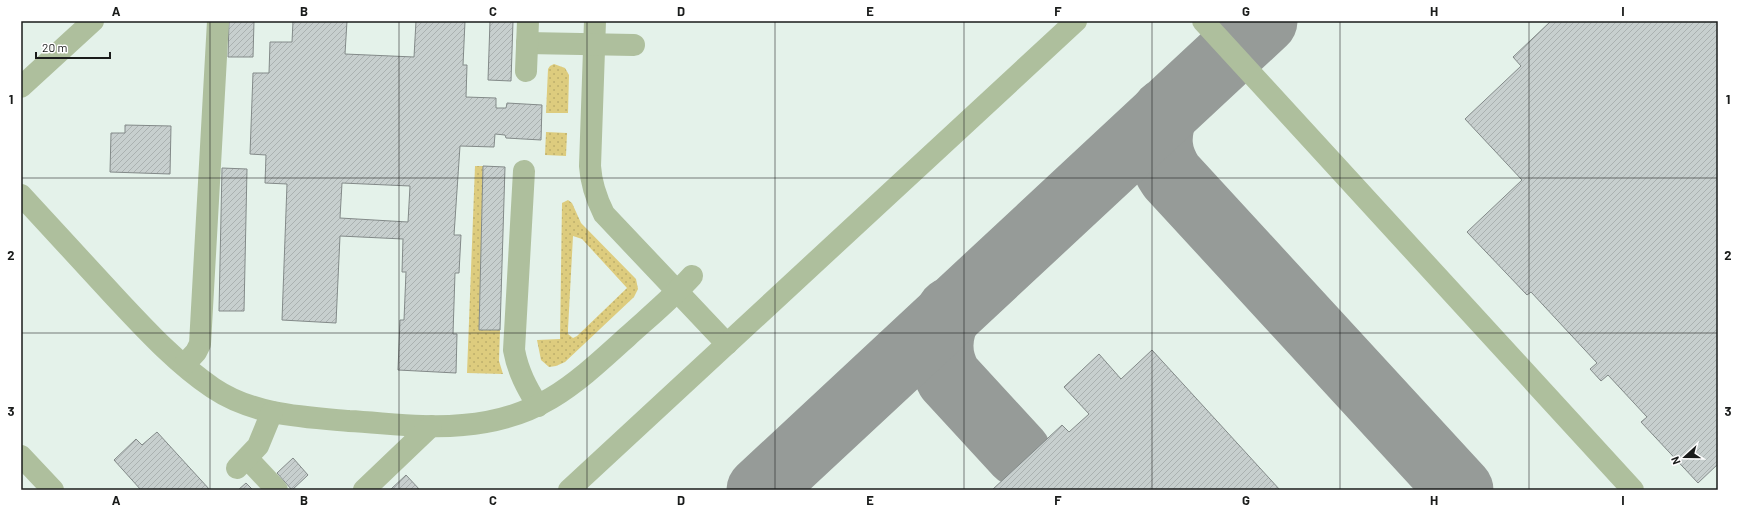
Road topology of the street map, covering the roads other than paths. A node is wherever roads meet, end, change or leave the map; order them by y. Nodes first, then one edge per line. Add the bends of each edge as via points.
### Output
1 (93, 21) edge
2 (218, 21) edge
3 (528, 21) edge
4 (595, 21) edge
5 (1076, 21) edge
6 (1203, 21) edge
7 (527, 43) junction
8 (594, 45) junction
9 (634, 45) dead end
10 (526, 71) dead end
11 (21, 87) edge
12 (524, 172) dead end
13 (21, 195) edge
14 (685, 283) junction
15 (727, 344) junction
16 (184, 365) junction
17 (538, 406) junction
18 (272, 412) junction
19 (431, 426) junction
20 (21, 456) edge
21 (53, 490) edge
22 (277, 490) edge
23 (364, 490) edge
24 (569, 490) edge
25 (1633, 490) edge

1 - 11 lane
2 - 16 lane via 200,344
3 - 7 lane
4 - 8 lane
5 - 15 lane
6 - 25 lane
7 - 8 lane
7 - 10 lane
8 - 9 lane
8 - 14 lane via 590,166 594,189 604,214
12 - 17 lane via 514,350 522,378
13 - 16 lane via 153,337
14 - 15 lane
14 - 17 lane via 585,375 568,389
15 - 24 lane
16 - 18 lane via 213,388 238,402
17 - 19 lane via 485,422
18 - 19 lane via 291,417
18 - 22 lane via 258,446 242,463
19 - 23 lane
20 - 21 lane

